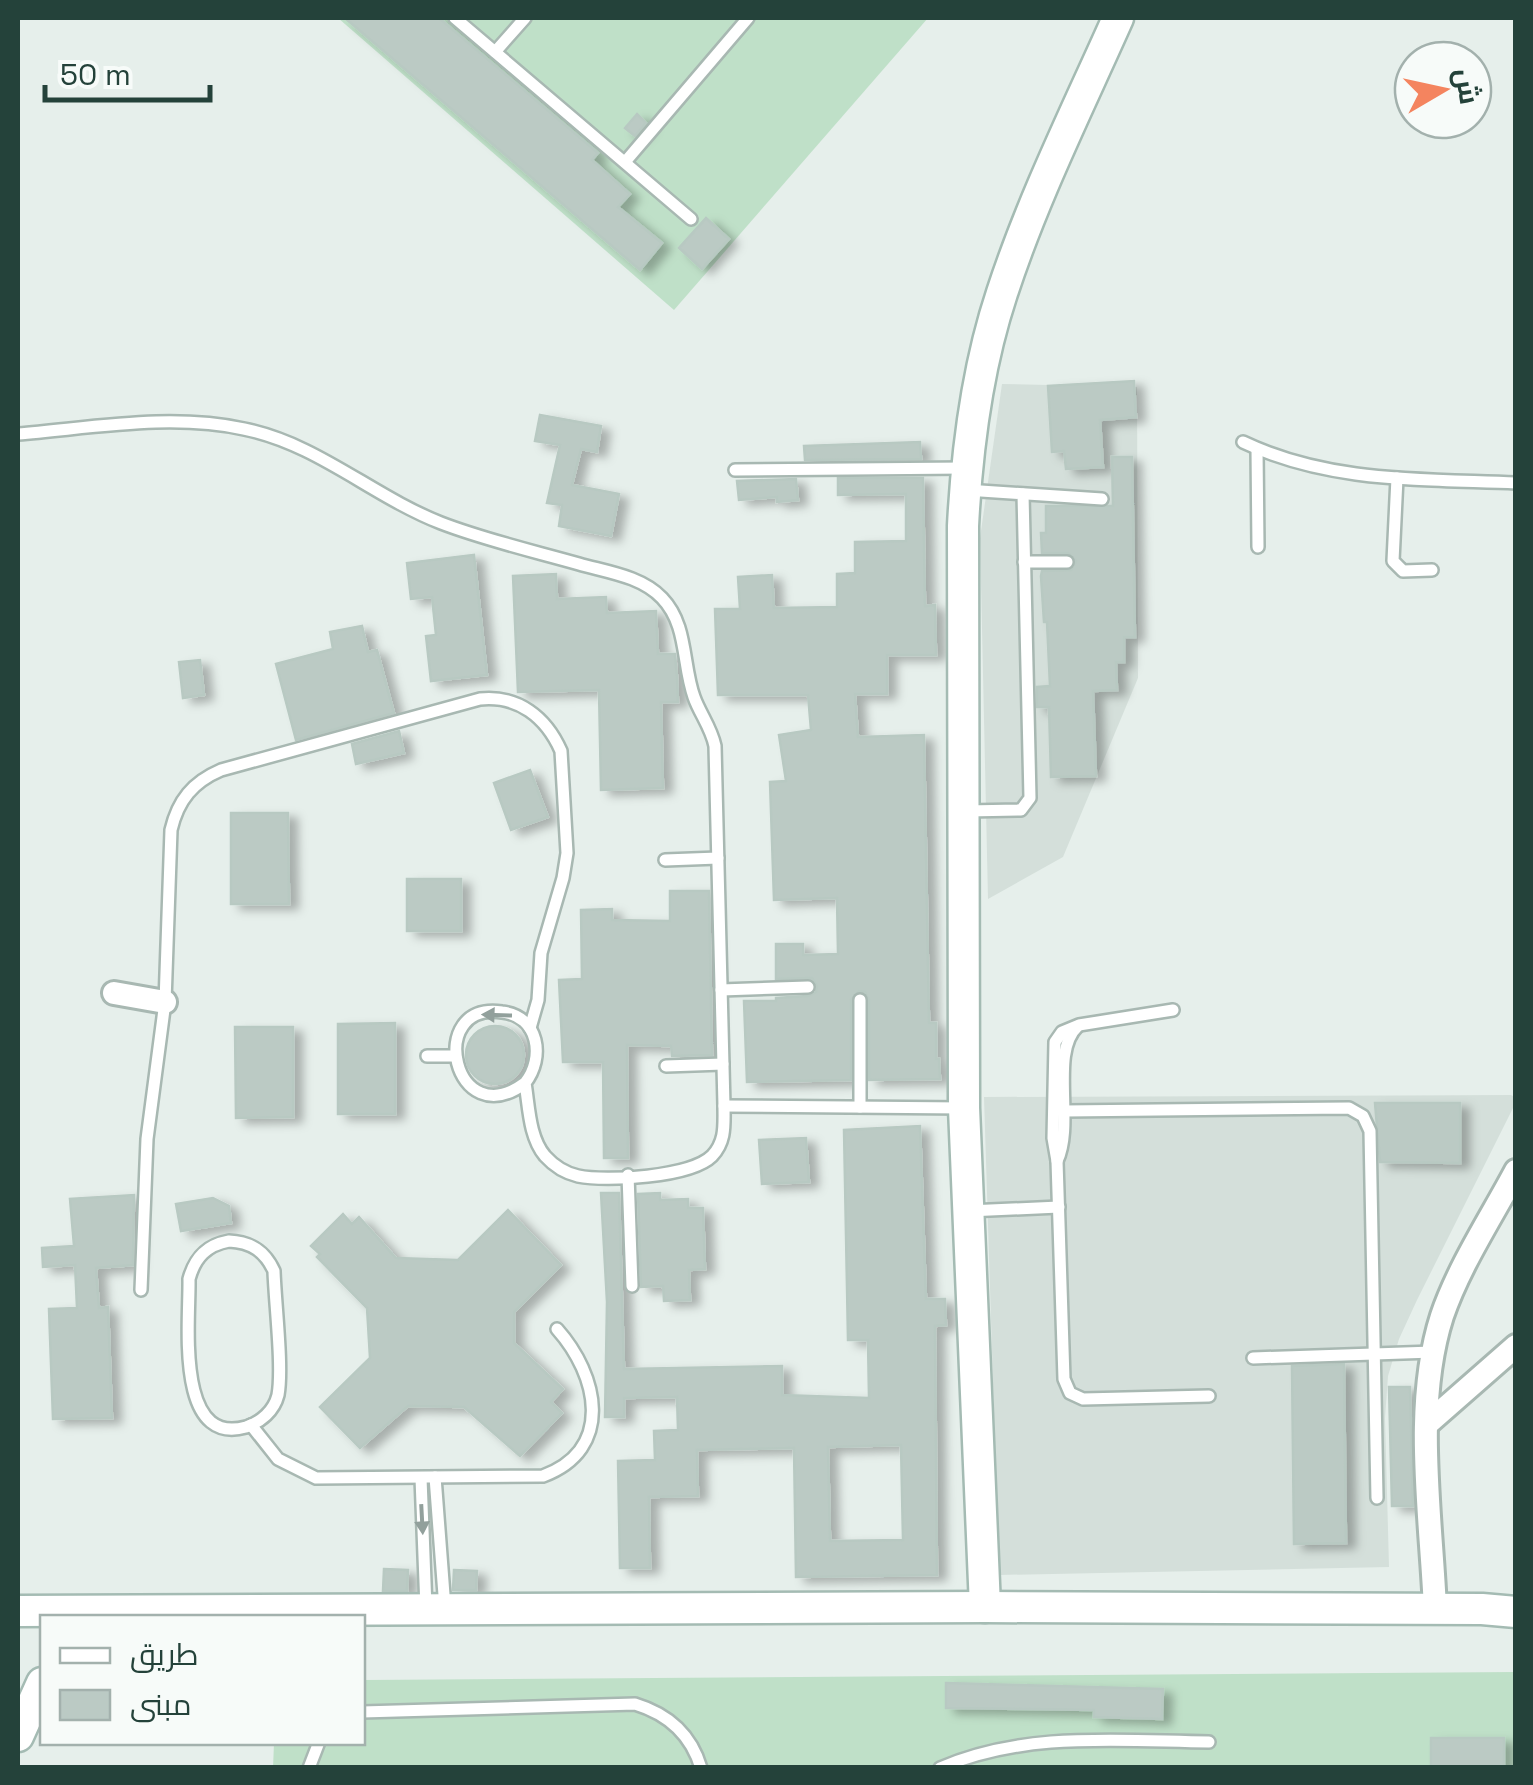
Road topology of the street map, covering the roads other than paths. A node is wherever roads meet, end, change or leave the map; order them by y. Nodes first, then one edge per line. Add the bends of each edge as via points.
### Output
1 (454, 18) edge
2 (525, 18) edge
3 (748, 18) edge
4 (1118, 18) edge
5 (495, 52) junction
6 (624, 162) junction
7 (691, 219) dead end
8 (18, 434) edge
9 (1243, 442) dead end
10 (1257, 448) junction
11 (735, 470) dead end
12 (1397, 478) junction
13 (966, 479) junction
14 (1516, 483) edge
15 (1023, 494) junction
16 (1102, 499) dead end
17 (1258, 547) dead end
18 (1024, 562) junction
19 (1067, 562) dead end
20 (1432, 570) dead end
21 (963, 811) junction
22 (718, 858) junction
23 (665, 860) dead end
24 (808, 987) dead end
25 (721, 990) junction
26 (114, 993) dead end
27 (860, 1000) dead end
28 (165, 1002) junction
29 (1173, 1010) dead end
30 (1079, 1025) junction
31 (530, 1028) junction
32 (427, 1056) dead end
33 (454, 1056) junction
34 (723, 1064) junction
35 (666, 1066) dead end
36 (525, 1083) junction
37 (724, 1106) junction
38 (860, 1107) junction
39 (964, 1108) junction
40 (1065, 1110) junction
41 (1057, 1161) junction
42 (1516, 1171) edge
43 (628, 1175) junction
44 (1058, 1207) junction
45 (967, 1211) junction
46 (632, 1286) dead end
47 (142, 1290) dead end
48 (557, 1329) dead end
49 (1516, 1346) edge
50 (1433, 1352) junction
51 (1374, 1354) junction
52 (1252, 1358) dead end
53 (1209, 1396) dead end
54 (1427, 1424) junction
55 (251, 1425) junction
56 (420, 1478) junction
57 (435, 1478) junction
58 (1377, 1498) dead end
59 (985, 1606) junction
60 (1435, 1608) junction
61 (435, 1609) junction
62 (1516, 1612) edge
63 (35, 1613) edge
64 (40, 1687) edge
65 (365, 1712) edge
66 (18, 1736) edge
67 (1210, 1742) dead end
68 (701, 1768) edge
69 (940, 1768) edge

1 - 5 lane
2 - 5 lane
3 - 6 lane
4 - 13 street via 1001,296
5 - 6 lane
6 - 7 lane
8 - 22 lane via 177,422 260,433 307,449 441,523 650,588 676,619 693,696 712,734
9 - 10 lane
10 - 12 lane via 1326,471
10 - 17 lane
11 - 13 lane
12 - 14 lane
12 - 20 lane via 1393,561 1404,571
13 - 15 lane
13 - 21 street
15 - 16 lane
15 - 18 lane
18 - 19 lane
18 - 21 lane via 1028,803 1016,810
21 - 39 street
22 - 23 lane
22 - 25 lane
24 - 25 lane
25 - 34 lane
26 - 28 street
27 - 38 lane
28 - 31 lane via 171,830 197,782 493,698 522,706 546,724 564,766 564,878 544,938
28 - 47 lane via 147,1139
29 - 30 lane
30 - 40 lane via 1065,1044
30 - 41 lane via 1056,1042
31 -> 33 lane via 511,1014 476,1016 459,1032
31 - 36 lane via 538,1050
32 - 33 lane
33 - 36 lane via 462,1078 481,1092 504,1094
34 - 35 lane
34 - 37 lane
36 - 43 lane via 535,1138 554,1165 584,1177
37 - 38 lane
37 - 43 lane via 721,1144 704,1163 679,1173
38 - 39 lane
39 - 45 street
40 - 41 lane
40 - 51 lane via 1357,1111 1370,1130
41 - 44 lane
42 - 50 street via 1454,1287
43 - 46 lane
44 - 45 lane
44 - 53 lane via 1064,1379 1070,1394 1083,1400
45 - 59 street
48 - 57 lane via 580,1358 592,1394 591,1427 579,1453 543,1476
49 - 54 street
50 - 51 lane
50 - 54 street
51 - 52 lane
51 - 58 lane
54 - 60 street
55 - 55 lane via 269,1412 278,1392 274,1271 252,1245 228,1241 206,1249 189,1278 192,1392 200,1412 218,1425
55 - 56 lane via 278,1459 316,1478
56 - 57 lane
56 -> 61 lane
57 - 61 lane
59 - 60 street
59 - 61 street
60 - 62 street
61 - 63 street
64 - 66 street
65 - 68 lane via 635,1704 682,1731
67 - 69 lane via 1036,1742

